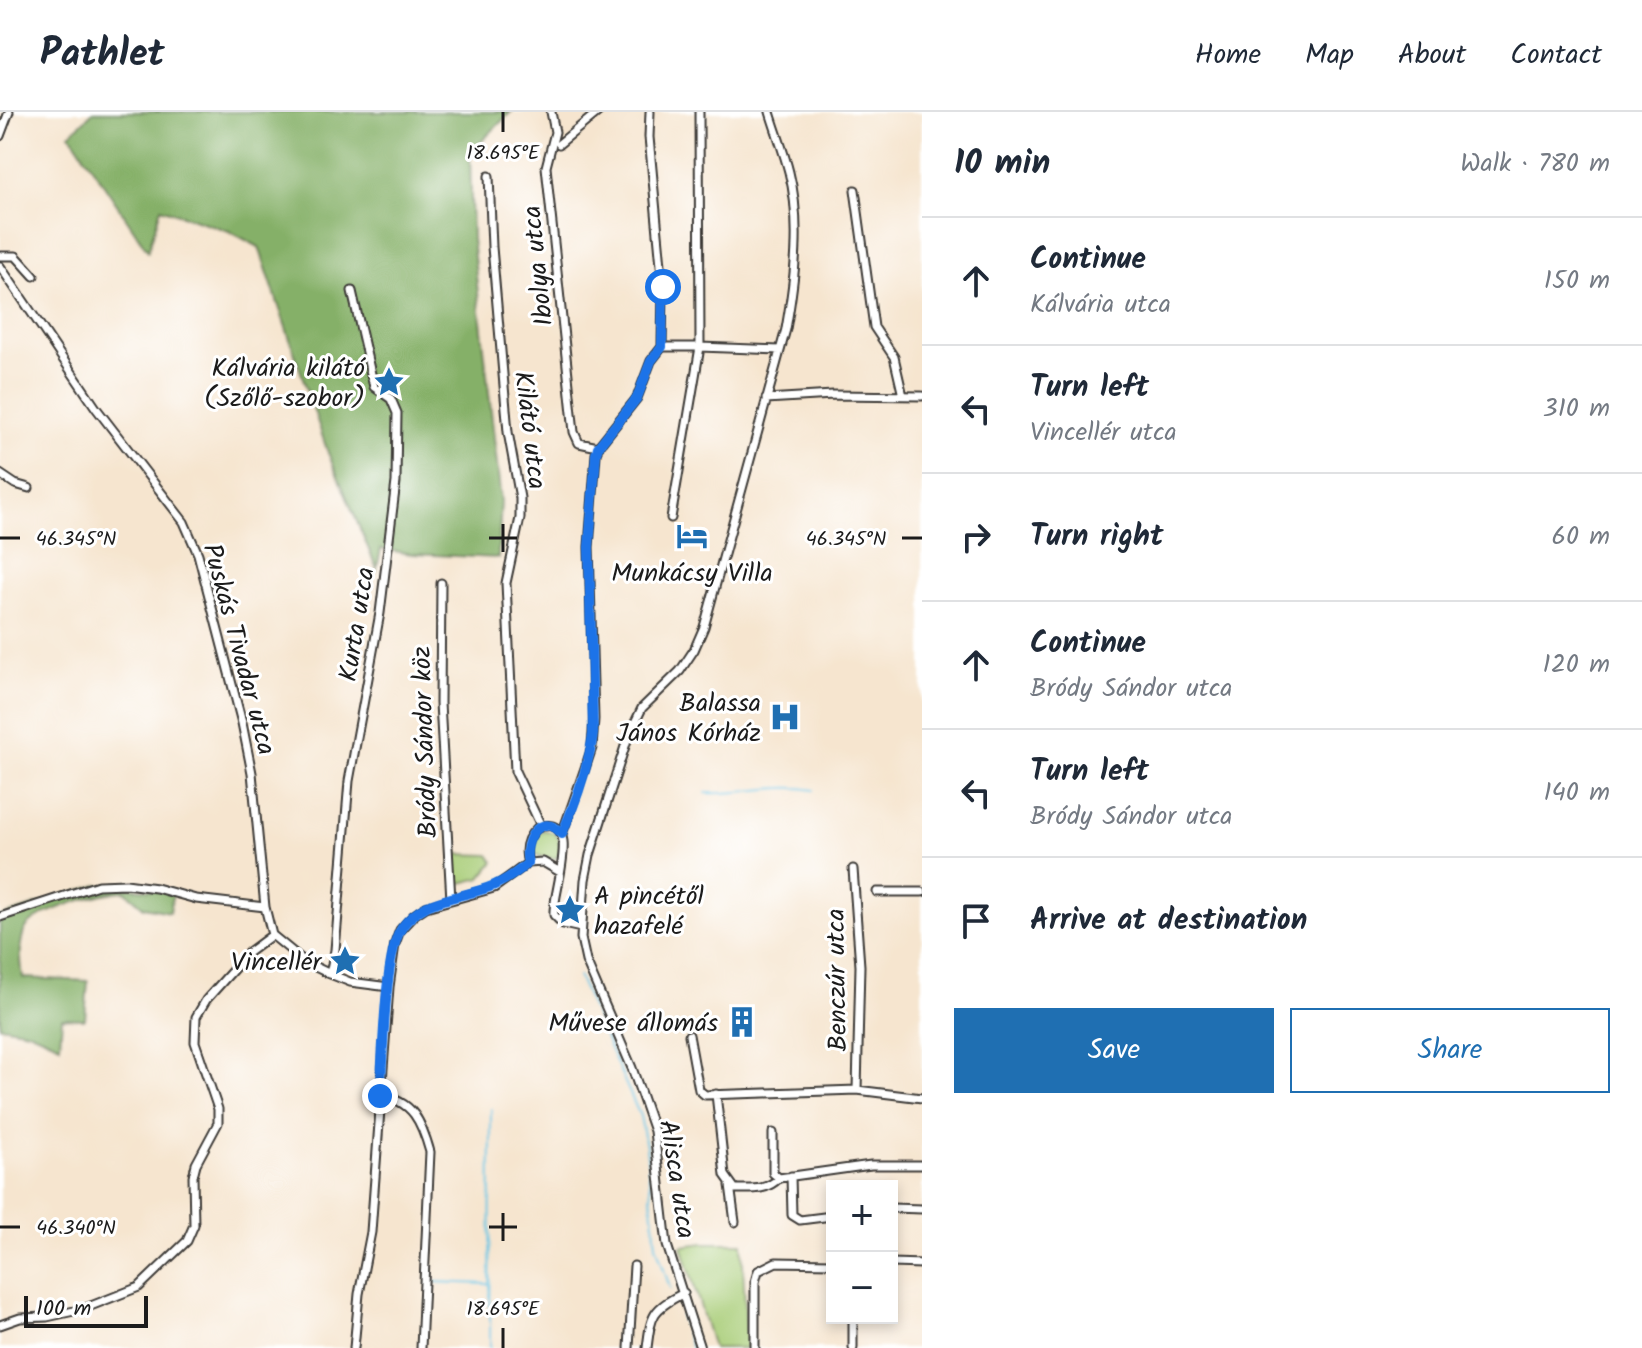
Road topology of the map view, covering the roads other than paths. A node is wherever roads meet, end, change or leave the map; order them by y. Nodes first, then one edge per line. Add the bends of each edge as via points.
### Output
1 (9, 112) edge
2 (551, 112) edge
3 (598, 112) edge
4 (650, 112) edge
5 (699, 112) edge
6 (770, 112) edge
7 (0, 136) edge
8 (559, 144) dead end
9 (489, 176) dead end
10 (855, 190) dead end
11 (0, 256) edge
12 (0, 266) edge
13 (34, 276) dead end
14 (352, 291) dead end
15 (662, 347) junction
16 (700, 347) junction
17 (780, 350) junction
18 (903, 396) junction
19 (922, 396) edge
20 (766, 399) junction
21 (597, 451) junction
22 (0, 474) edge
23 (29, 488) dead end
24 (671, 518) dead end
25 (441, 583) dead end
26 (541, 826) junction
27 (562, 834) junction
28 (528, 863) junction
29 (853, 869) dead end
30 (560, 872) junction
31 (877, 892) dead end
32 (922, 892) edge
33 (451, 900) junction
34 (265, 907) junction
35 (0, 917) edge
36 (581, 928) junction
37 (272, 935) junction
38 (330, 974) junction
39 (389, 987) junction
40 (689, 1035) dead end
41 (857, 1090) junction
42 (716, 1094) junction
43 (380, 1096) junction
44 (922, 1098) edge
45 (773, 1133) dead end
46 (922, 1165) edge
47 (791, 1176) junction
48 (779, 1178) junction
49 (730, 1183) junction
50 (898, 1208) edge
51 (922, 1209) edge
52 (826, 1217) edge
53 (735, 1222) dead end
54 (826, 1263) edge
55 (898, 1263) edge
56 (922, 1264) edge
57 (634, 1266) dead end
58 (684, 1293) junction
59 (853, 1324) edge
60 (0, 1325) edge
61 (354, 1348) edge
62 (421, 1348) edge
63 (629, 1348) edge
64 (647, 1348) edge
65 (700, 1348) edge
66 (755, 1348) edge
67 (853, 1348) edge

1 - 7 street
2 - 21 street, Ibolya utca via 555,132 546,167 574,432 579,443
3 - 8 street
4 - 15 street via 663,287
5 - 16 street
6 - 17 street, Alisca utca via 790,174 796,223 793,288
9 - 26 street, Kilátó utca via 508,432 520,498 506,583 515,771
10 - 18 street via 874,327 894,357
11 - 13 street via 16,256
12 - 34 street, Puskás Tivadar utca via 96,408 184,522 198,554 252,773
14 - 38 street, Kurta utca via 374,387 391,399 397,413 396,482 380,613 349,781
15 - 16 street
15 - 21 street via 637,398
16 - 17 street
16 - 24 street
17 - 20 street, Alisca utca
18 - 19 street
18 - 20 street
20 - 36 street, Alisca utca via 704,627 680,671 642,708 628,737 590,855
21 - 27 street via 589,547 592,748
22 - 23 street
25 - 33 street, Bródy Sándor köz via 440,703
26 - 27 street
26 - 28 street via 527,842
27 - 30 street
28 - 30 street via 543,862
28 - 33 street via 494,888
29 - 41 street, Benczúr utca via 860,966
30 - 36 street via 554,915
31 - 32 street
33 - 39 street via 426,907 400,930
34 - 35 street via 112,884
34 - 37 street, Puskás Tivadar utca
36 - 58 street, Alisca utca via 586,961 654,1131 667,1245
37 - 38 street
37 - 60 street via 249,952 196,1017 195,1042 218,1123 196,1164 194,1225 187,1241 139,1287 83,1309
38 - 39 street
39 - 43 street
40 - 42 street via 699,1090
41 - 42 street
41 - 44 street
42 - 49 street
43 - 61 street via 371,1232
43 - 62 street via 414,1111 430,1152
45 - 48 street via 773,1173
46 - 47 street via 871,1165
47 - 48 street
47 - 52 street via 792,1215 800,1220
48 - 49 street via 763,1189 735,1189
49 - 53 street
50 - 51 street
54 - 66 street via 776,1262 758,1271
55 - 56 street
57 - 63 street
58 - 64 street via 655,1311
58 - 65 street, Alisca utca
59 - 67 street

